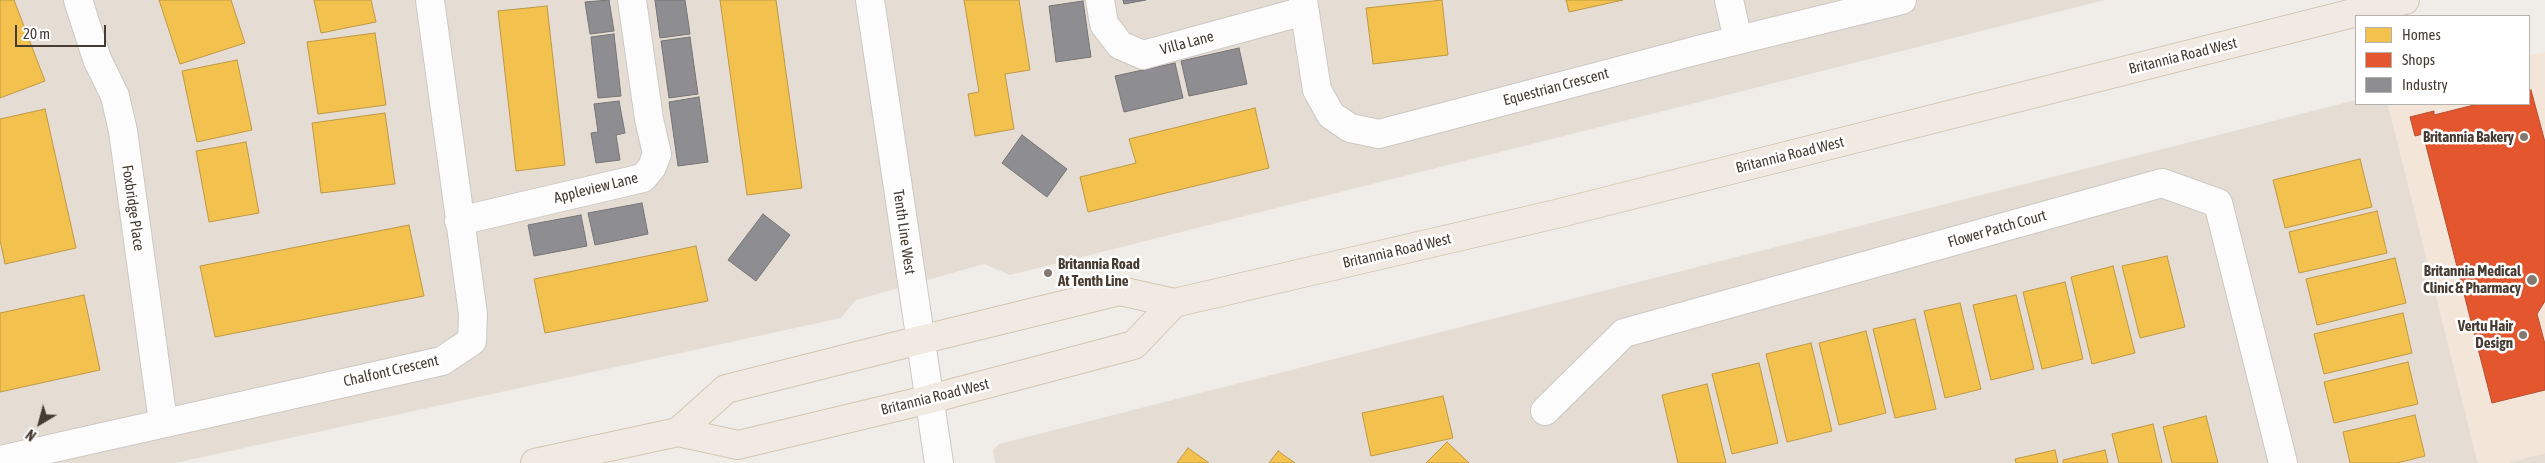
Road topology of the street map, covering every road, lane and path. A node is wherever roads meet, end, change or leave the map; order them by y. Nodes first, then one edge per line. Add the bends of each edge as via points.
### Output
1 (78, 0) edge
2 (430, 0) edge
3 (632, 0) edge
4 (870, 0) edge
5 (1100, 0) edge
6 (1728, 0) edge
7 (1902, 0) edge
8 (2405, 0) edge
9 (1303, 5) edge
10 (1738, 40) junction
11 (459, 221) junction
12 (1174, 303) junction
13 (920, 340) junction
14 (930, 399) junction
15 (1545, 411) dead end
16 (163, 422) junction
17 (678, 432) junction
18 (0, 460) edge
19 (536, 463) edge
20 (939, 463) edge
21 (2283, 463) edge

1 - 16 street, Foxbridge Place via 97,59 115,96 123,131
2 - 11 street, Chalfont Crescent
3 - 11 street, Appleview Lane via 657,154 652,167 643,178
4 - 13 street, Tenth Line West
5 - 9 street, Villa Lane via 1104,24 1120,45 1143,55
6 - 10 street
7 - 10 street, Equestrian Crescent
8 - 12 main road, Britannia Road West via 1556,214
9 - 10 street, Equestrian Crescent via 1317,90 1331,115 1350,128 1379,134
11 - 16 street, Chalfont Crescent via 473,314 472,341 442,361
12 - 13 main road, Britannia Road West via 1120,291
12 - 14 main road, Britannia Road West via 1134,345
13 - 14 street, Tenth Line West
13 - 17 main road, Britannia Road West via 726,389
14 - 17 main road, Britannia Road West via 738,445
14 - 20 street, Tenth Line West
15 - 21 street, Flower Patch Court via 1624,333 2162,183 2218,203
16 - 18 street, Chalfont Crescent
17 - 19 main road, Britannia Road West

